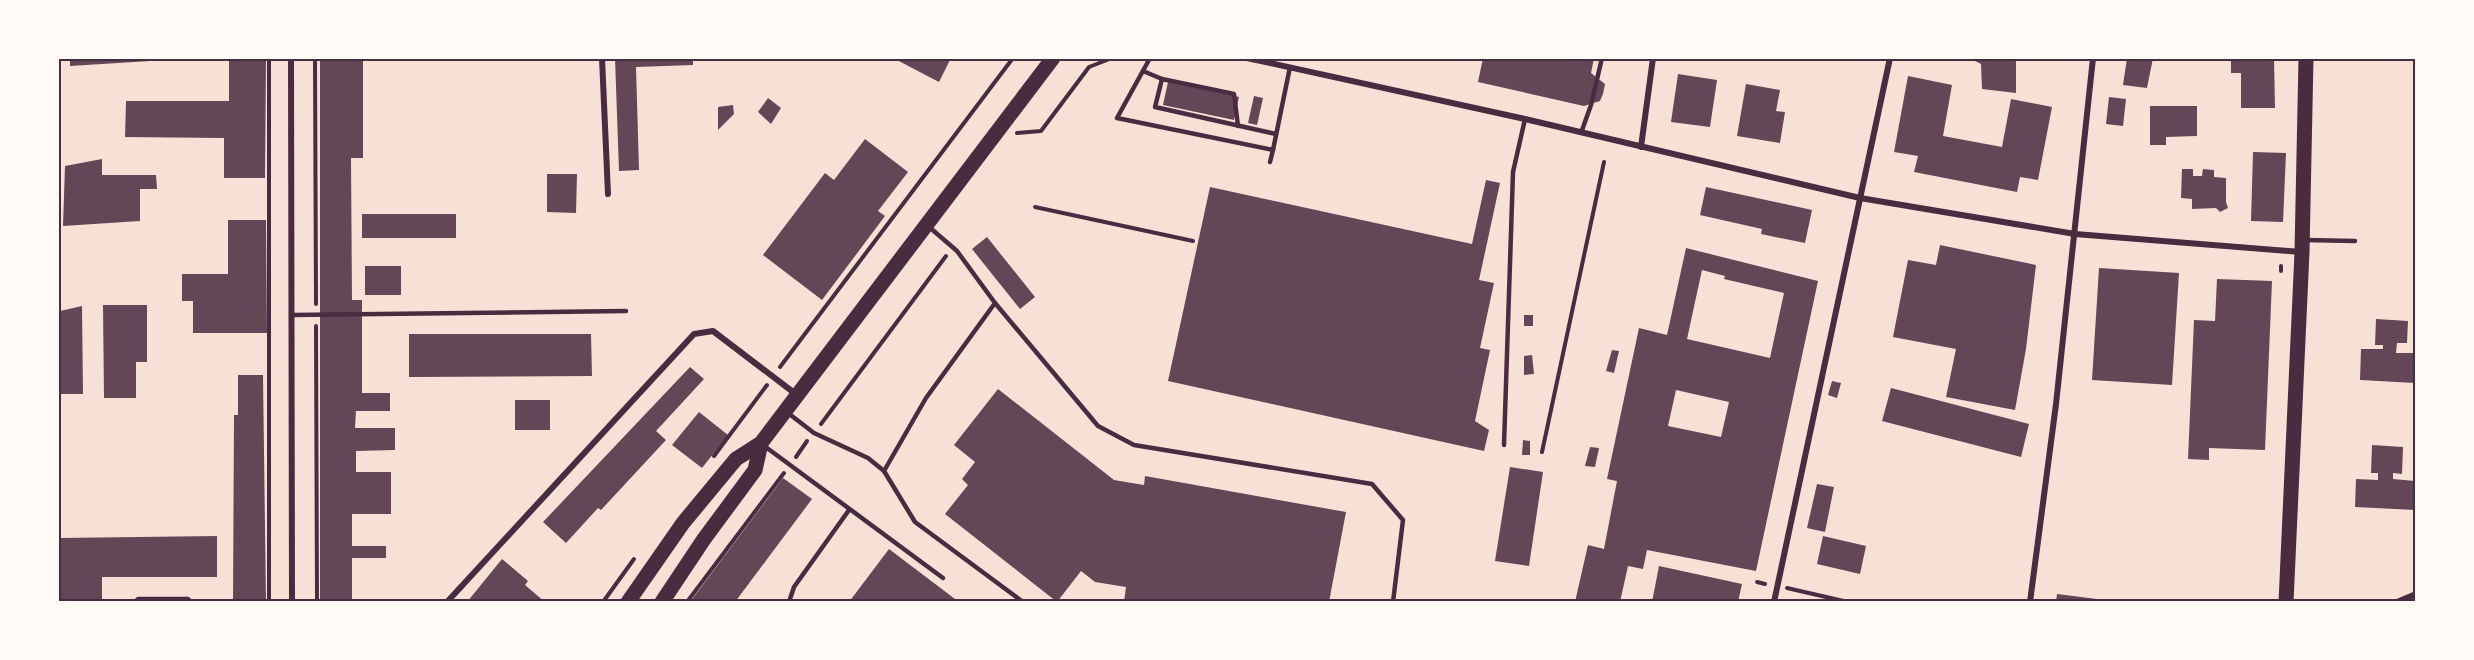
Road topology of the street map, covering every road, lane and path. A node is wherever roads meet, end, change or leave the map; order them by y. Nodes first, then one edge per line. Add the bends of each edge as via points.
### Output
1 (269, 58) edge
2 (291, 58) edge
3 (315, 58) edge
4 (602, 58) edge
5 (1013, 58) edge
6 (1053, 58) edge
7 (1112, 58) edge
8 (1150, 58) edge
9 (1247, 58) edge
10 (1602, 58) edge
11 (1653, 58) edge
12 (1890, 58) edge
13 (2093, 58) edge
14 (2306, 58) edge
15 (1290, 67) junction
16 (1143, 71) junction
17 (1162, 79) junction
18 (1525, 119) junction
19 (1238, 126) junction
20 (1041, 131) dead end
21 (1581, 132) junction
22 (1276, 134) junction
23 (1641, 147) junction
24 (1273, 150) junction
25 (1270, 162) dead end
26 (1604, 162) dead end
27 (608, 194) dead end
28 (1860, 198) junction
29 (1035, 207) dead end
30 (927, 225) junction
31 (2075, 234) junction
32 (1193, 241) dead end
33 (2355, 241) dead end
34 (2302, 246) junction
35 (994, 303) junction
36 (626, 310) dead end
37 (291, 315) junction
38 (316, 315) junction
39 (773, 376) junction
40 (798, 395) junction
41 (786, 411) junction
42 (761, 444) junction
43 (1504, 445) dead end
44 (1542, 452) dead end
45 (713, 456) dead end
46 (884, 471) junction
47 (849, 510) junction
48 (638, 554) dead end
49 (943, 578) dead end
50 (1757, 582) dead end
51 (1777, 586) junction
52 (2415, 594) edge
53 (135, 602) edge
54 (191, 602) edge
55 (269, 602) edge
56 (292, 602) edge
57 (316, 602) edge
58 (447, 602) edge
59 (603, 602) edge
60 (628, 602) edge
61 (662, 602) edge
62 (789, 602) edge
63 (1023, 602) edge
64 (1393, 602) edge
65 (1774, 602) edge
66 (1848, 602) edge
67 (2030, 602) edge
68 (2286, 602) edge
69 (2397, 602) edge

1 - 55 path
2 - 37 street
3 - 38 path
4 - 27 street
5 - 39 path
6 - 30 main road
7 - 20 path via 1089,67
8 - 16 lane
9 - 15 street
10 - 21 lane
11 - 23 street
12 - 28 street
13 - 31 street
14 - 34 main road
15 - 18 street
15 - 22 lane
16 - 17 lane
16 - 24 lane via 1117,118
17 - 19 lane via 1233,94
17 - 19 lane via 1155,107
18 - 21 street
18 - 43 lane via 1513,172
19 - 22 lane
21 - 23 street
22 - 24 lane
23 - 28 street
24 - 25 lane
26 - 44 path
28 - 31 street
28 - 51 street
29 - 32 path
30 - 35 lane via 957,250
30 - 40 main road
31 - 34 street
31 - 67 street
33 - 34 lane
34 - 68 main road
35 - 46 lane via 926,398
35 - 64 lane via 1098,426 1134,445 1372,484 1403,520
36 - 38 lane
37 - 38 lane
37 - 56 street
38 - 57 path
39 - 40 street
39 - 45 path
39 - 58 street via 713,331 694,334
40 - 41 main road
41 - 42 main road
41 - 46 lane via 814,433 868,458
42 - 47 lane
42 - 60 main road via 736,459 683,523
42 - 61 main road via 755,470
46 - 63 lane via 915,522
47 - 49 lane
47 - 62 lane via 794,587
48 - 59 path
50 - 51 path
51 - 65 street
51 - 66 path
52 - 69 street
53 - 54 lane

